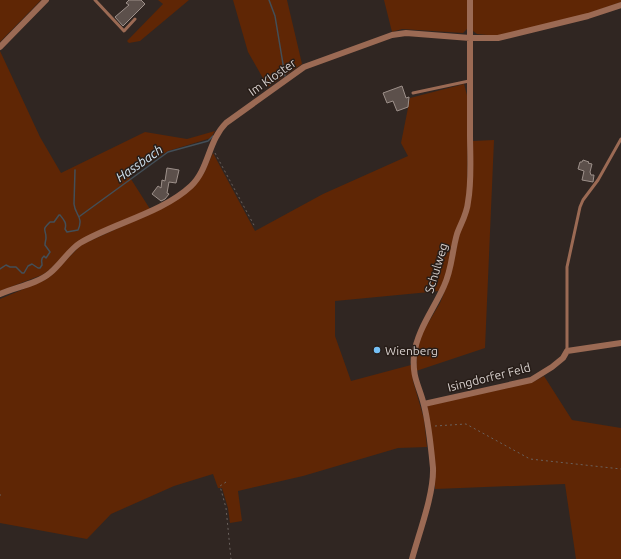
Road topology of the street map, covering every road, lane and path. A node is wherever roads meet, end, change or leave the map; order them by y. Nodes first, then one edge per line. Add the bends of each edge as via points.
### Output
1 (46, 0) edge
2 (95, 0) edge
3 (470, 0) edge
4 (621, 5) edge
5 (135, 19) dead end
6 (470, 38) junction
7 (0, 46) edge
8 (469, 81) junction
9 (413, 93) dead end
10 (621, 139) edge
11 (210, 149) junction
12 (255, 228) dead end
13 (0, 294) edge
14 (621, 343) edge
15 (567, 351) junction
16 (424, 404) junction
17 (428, 427) junction
18 (621, 469) edge
19 (226, 482) dead end
20 (232, 559) edge
21 (412, 559) edge

1 - 7 street
2 - 5 lane via 124,31
3 - 6 street, Schulweg
4 - 6 street, Im Kloster via 588,16 498,38
6 - 8 street, Schulweg
6 - 11 street, Im Kloster via 406,33 392,35 304,67 226,123
8 - 9 lane
8 - 16 street, Schulweg via 468,202 445,284 422,329 414,354 414,376
10 - 15 lane via 580,207 567,267
11 - 12 path via 214,151
11 - 13 street, Im Kloster via 201,173 182,193 164,205 79,244 43,278
14 - 15 street
15 - 16 street, Isingdorfer Feld via 552,367 531,380
16 - 17 street, Schulweg
17 - 18 path via 466,424 530,459
17 - 21 street, Schulweg via 433,469 431,488
19 - 20 path via 220,486 226,508

